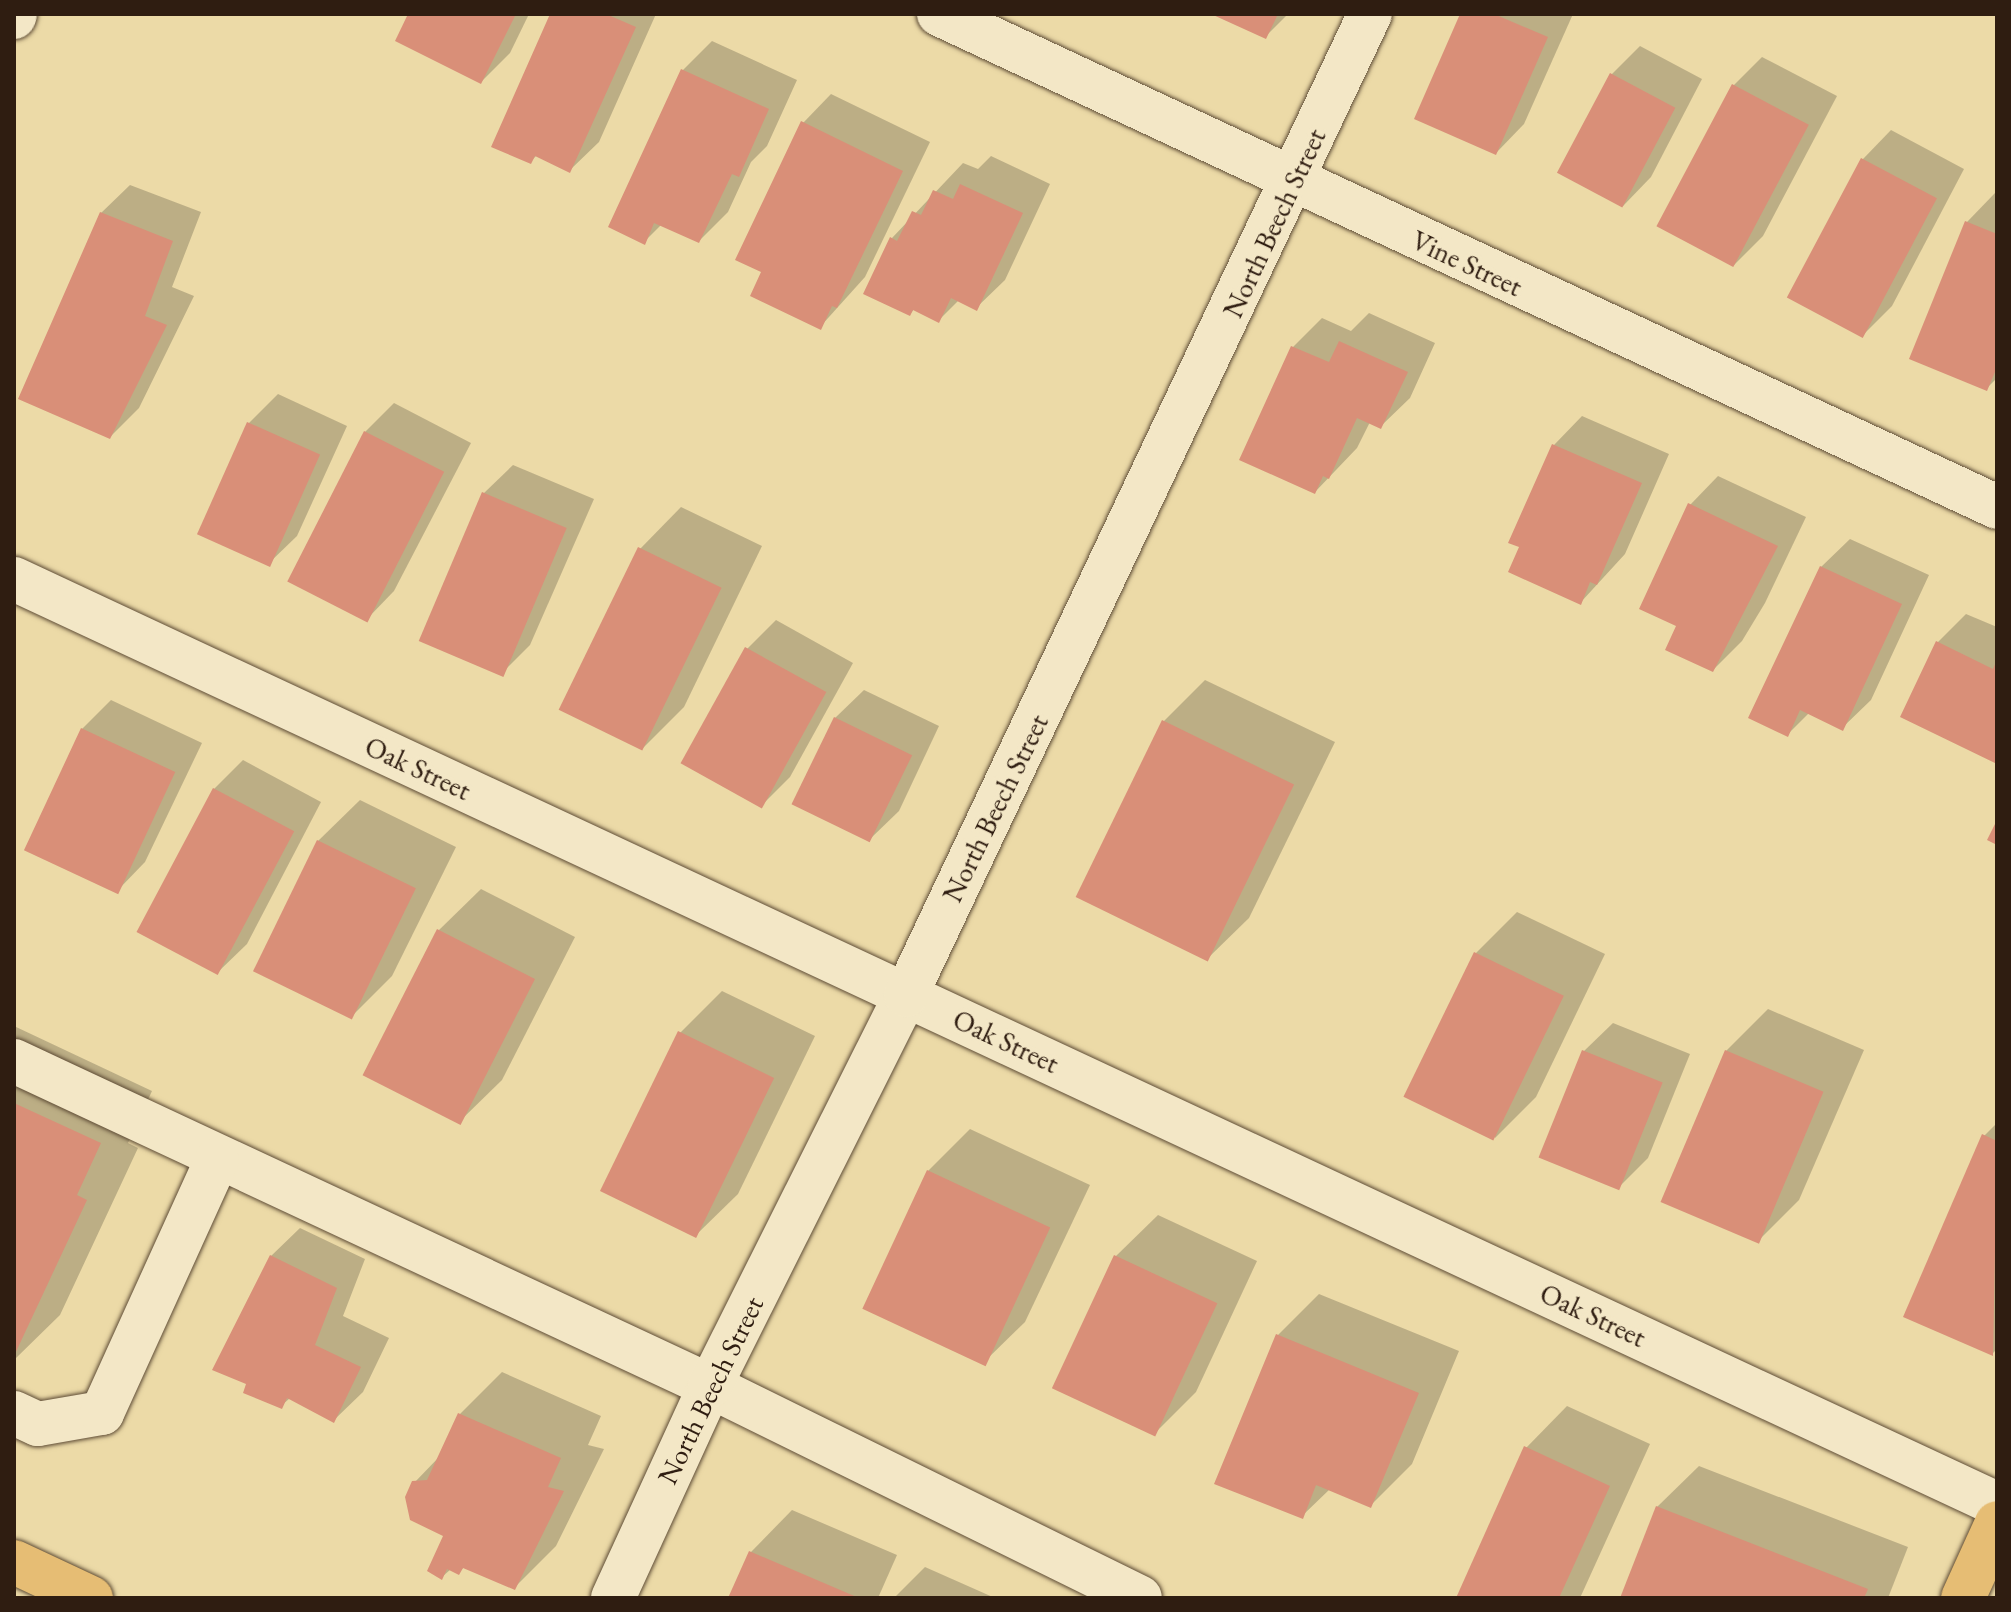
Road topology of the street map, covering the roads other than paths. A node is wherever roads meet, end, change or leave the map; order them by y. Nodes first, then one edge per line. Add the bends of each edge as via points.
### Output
1 (939, 14) edge
2 (1370, 14) edge
3 (1294, 184) junction
4 (1997, 507) edge
5 (14, 579) edge
6 (906, 995) junction
7 (14, 1061) edge
8 (217, 1160) junction
9 (710, 1386) junction
10 (14, 1413) edge
11 (1997, 1504) edge
12 (1997, 1523) edge
13 (14, 1562) edge
14 (91, 1598) edge
15 (613, 1598) edge
16 (1140, 1598) edge
17 (1963, 1598) edge

1 - 3 street, Vine Street
2 - 3 street, North Beech Street
3 - 4 street, Vine Street
3 - 6 street, North Beech Street
5 - 6 street, Oak Street
6 - 9 street, North Beech Street
6 - 11 street, Oak Street
7 - 8 street
8 - 9 street
8 - 10 street via 102,1413 38,1424
9 - 15 street, North Beech Street
9 - 16 street
12 - 17 main road
13 - 14 main road

